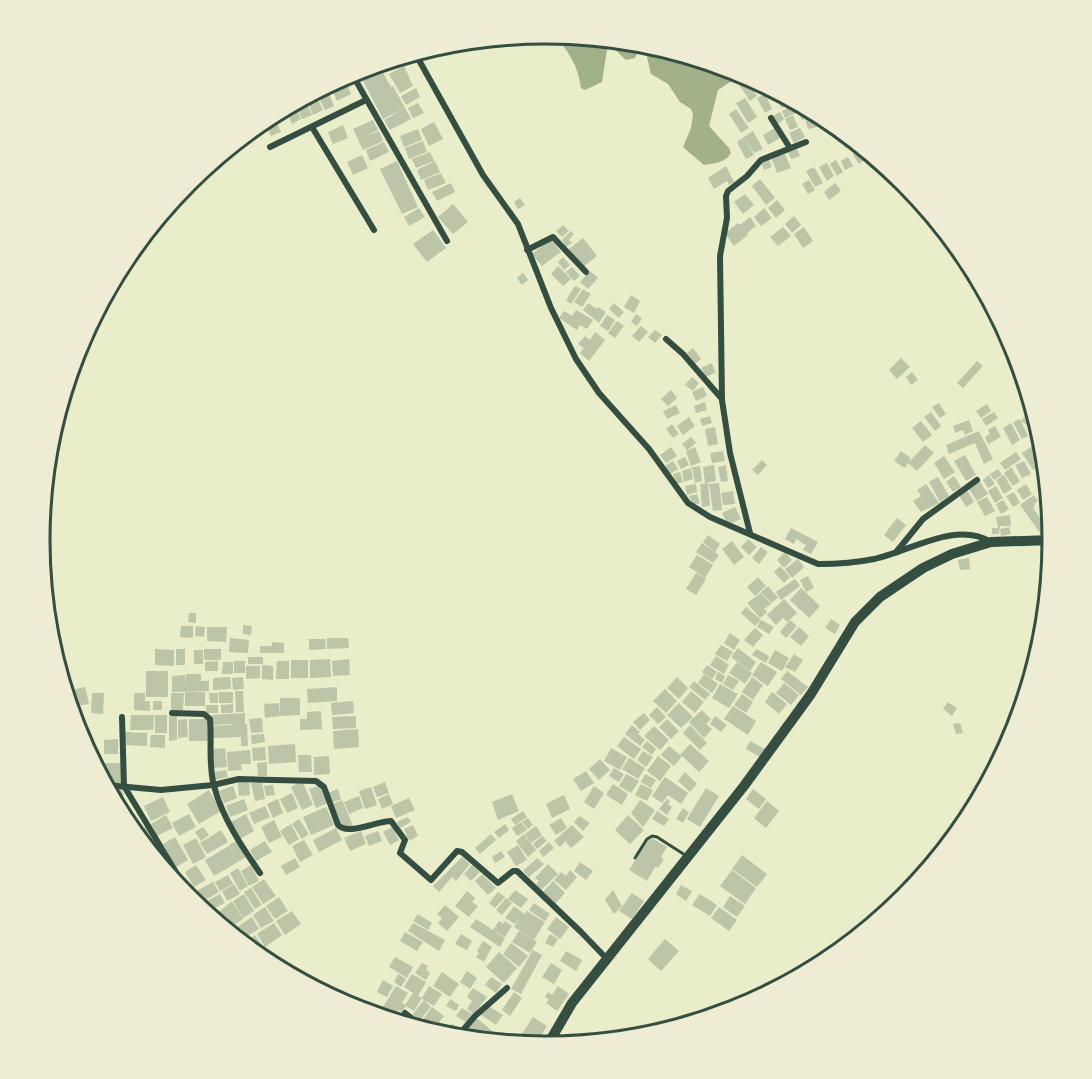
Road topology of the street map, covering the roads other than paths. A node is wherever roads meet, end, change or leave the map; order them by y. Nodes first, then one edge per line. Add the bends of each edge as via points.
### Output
1 (419, 60) edge
2 (356, 81) edge
3 (366, 100) junction
4 (771, 118) dead end
5 (312, 127) junction
6 (806, 142) dead end
7 (270, 147) dead end
8 (790, 148) junction
9 (374, 230) dead end
10 (447, 241) dead end
11 (527, 250) junction
12 (586, 272) dead end
13 (666, 339) dead end
14 (722, 400) junction
15 (977, 480) dead end
16 (750, 533) junction
17 (1042, 540) edge
18 (992, 542) junction
19 (897, 551) junction
20 (172, 713) dead end
21 (123, 717) dead end
22 (115, 785) edge
23 (213, 785) junction
24 (124, 786) junction
25 (635, 858) dead end
26 (689, 858) junction
27 (173, 866) edge
28 (260, 873) dead end
29 (607, 959) junction
30 (507, 988) dead end
31 (405, 1013) dead end
32 (409, 1016) edge
33 (464, 1028) edge
34 (553, 1036) edge

1 - 11 street via 483,174 514,219
2 - 3 street
3 - 5 street
3 - 10 street
4 - 8 street
5 - 7 street
5 - 9 street
6 - 8 street
8 - 14 street via 761,160 726,196 727,218 720,256
11 - 12 street via 553,237
11 - 16 street via 576,359 599,393 649,449 688,503 710,517
13 - 14 street
14 - 16 street via 730,453
15 - 19 street via 923,519
16 - 19 street via 818,564 858,562
17 - 18 main road
18 - 19 street via 976,535 961,535 934,538
18 - 26 main road via 923,568 880,597 855,622 811,694
20 - 23 street via 204,714 210,719
21 - 24 street
22 - 24 street
23 - 24 street via 161,790
23 - 28 street via 231,827
23 - 29 street via 239,779 316,780 324,787 341,829 391,821 405,840 400,853 430,880 457,851 498,883 517,872
24 - 27 street
25 - 26 lane via 652,836
26 - 29 main road
29 - 34 main road via 572,1003
30 - 33 street
31 - 32 street

